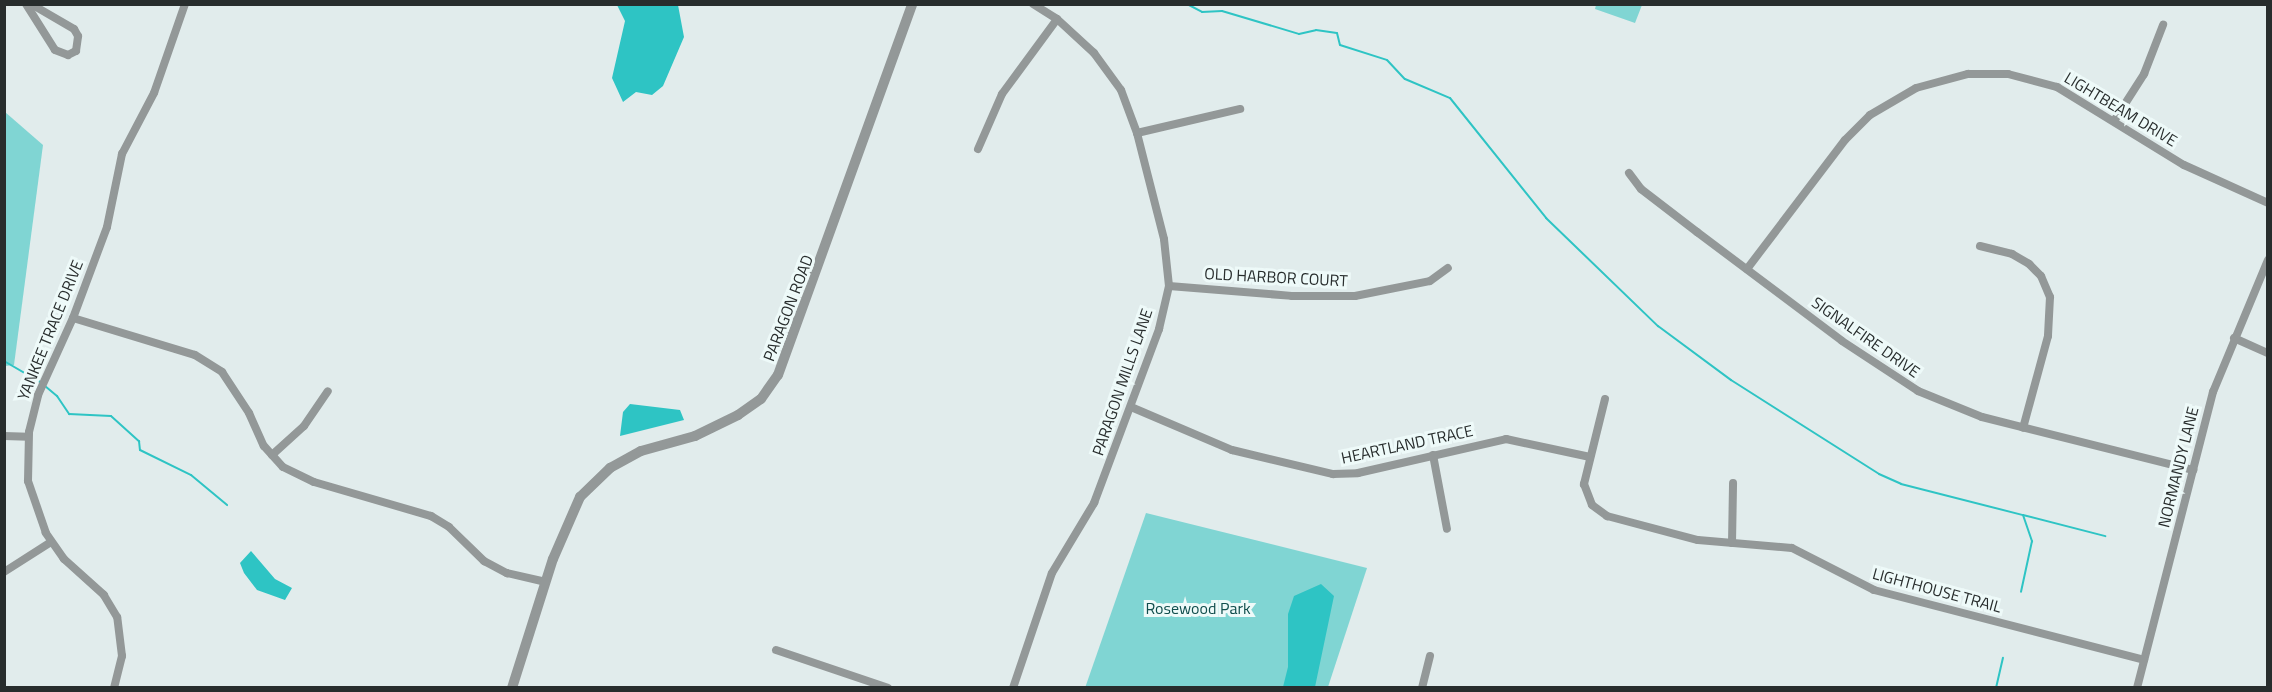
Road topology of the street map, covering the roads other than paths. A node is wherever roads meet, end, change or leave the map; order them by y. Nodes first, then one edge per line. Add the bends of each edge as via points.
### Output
1 (26, 4) edge
2 (31, 4) edge
3 (185, 4) edge
4 (912, 4) edge
5 (1033, 4) edge
6 (1057, 19) junction
7 (2163, 25) dead end
8 (1240, 110) dead end
9 (2114, 121) junction
10 (1137, 132) junction
11 (978, 148) dead end
12 (1629, 173) dead end
13 (2268, 203) edge
14 (1980, 246) dead end
15 (2268, 260) edge
16 (1448, 268) dead end
17 (1748, 269) junction
18 (1169, 286) junction
19 (73, 318) junction
20 (2234, 338) junction
21 (2268, 353) edge
22 (328, 391) dead end
23 (1605, 399) dead end
24 (1131, 407) junction
25 (2023, 428) junction
26 (4, 436) edge
27 (28, 437) junction
28 (272, 455) junction
29 (1433, 455) junction
30 (1590, 457) junction
31 (2193, 471) junction
32 (1734, 483) dead end
33 (1447, 529) dead end
34 (51, 542) junction
35 (1732, 543) junction
36 (4, 572) edge
37 (546, 582) junction
38 (776, 650) dead end
39 (1430, 656) dead end
40 (2144, 660) junction
41 (114, 687) edge
42 (512, 687) edge
43 (888, 687) edge
44 (1013, 687) edge
45 (1422, 687) edge
46 (2137, 687) edge

1 - 2 street via 55,50 68,55 76,51 78,36 74,29
3 - 19 street, YANKEE TRACE DRIVE via 154,93 122,154 107,227
4 - 37 street, PARAGON ROAD via 778,375 761,399 734,418 695,436 640,451 610,468 580,497
5 - 6 street, PARAGON MILLS LANE
6 - 10 street, PARAGON MILLS LANE via 1094,53 1121,90
6 - 11 street via 1002,94
7 - 9 street via 2144,74
8 - 10 street
9 - 13 street, LIGHTBEAM DRIVE via 2184,165
9 - 17 street, LIGHTBEAM DRIVE via 2057,87 2008,74 1968,74 1916,87 1883,105 1857,127
10 - 18 street, PARAGON MILLS LANE via 1164,239
12 - 17 street, SIGNALFIRE DRIVE via 1641,189
14 - 25 street via 2012,254 2029,264 2041,276 2050,297 2048,336
15 - 20 street, NORMANDY LANE
16 - 18 street, OLD HARBOR COURT via 1430,281 1355,296 1292,296
17 - 25 street, SIGNALFIRE DRIVE via 1902,382 1951,406
18 - 24 street, PARAGON MILLS LANE via 1159,329
19 - 27 street, YANKEE TRACE DRIVE via 42,386
19 - 28 street via 195,355 222,372
20 - 21 street
20 - 31 street, NORMANDY LANE via 2212,392
22 - 28 street via 304,426
23 - 30 street, LIGHTHOUSE TRAIL
24 - 29 street, HEARTLAND TRACE via 1232,450 1323,473 1358,473
24 - 44 street, PARAGON MILLS LANE via 1094,503 1053,573
25 - 31 street, SIGNALFIRE DRIVE
26 - 27 street
27 - 34 street, YANKEE TRACE DRIVE via 28,481 38,517
28 - 37 street via 283,467 314,482 431,516 449,527 484,561 507,573
29 - 30 street, HEARTLAND TRACE via 1506,439
29 - 33 street
30 - 35 street, LIGHTHOUSE TRAIL via 1585,492 1599,512 1698,540
31 - 40 street, NORMANDY LANE
32 - 35 street
34 - 36 street
34 - 41 street, YANKEE TRACE DRIVE via 96,585 117,617 122,656
35 - 40 street, LIGHTHOUSE TRAIL via 1792,548 1874,590
37 - 42 street, PARAGON ROAD
38 - 43 street
39 - 45 street
40 - 46 street, NORMANDY LANE

